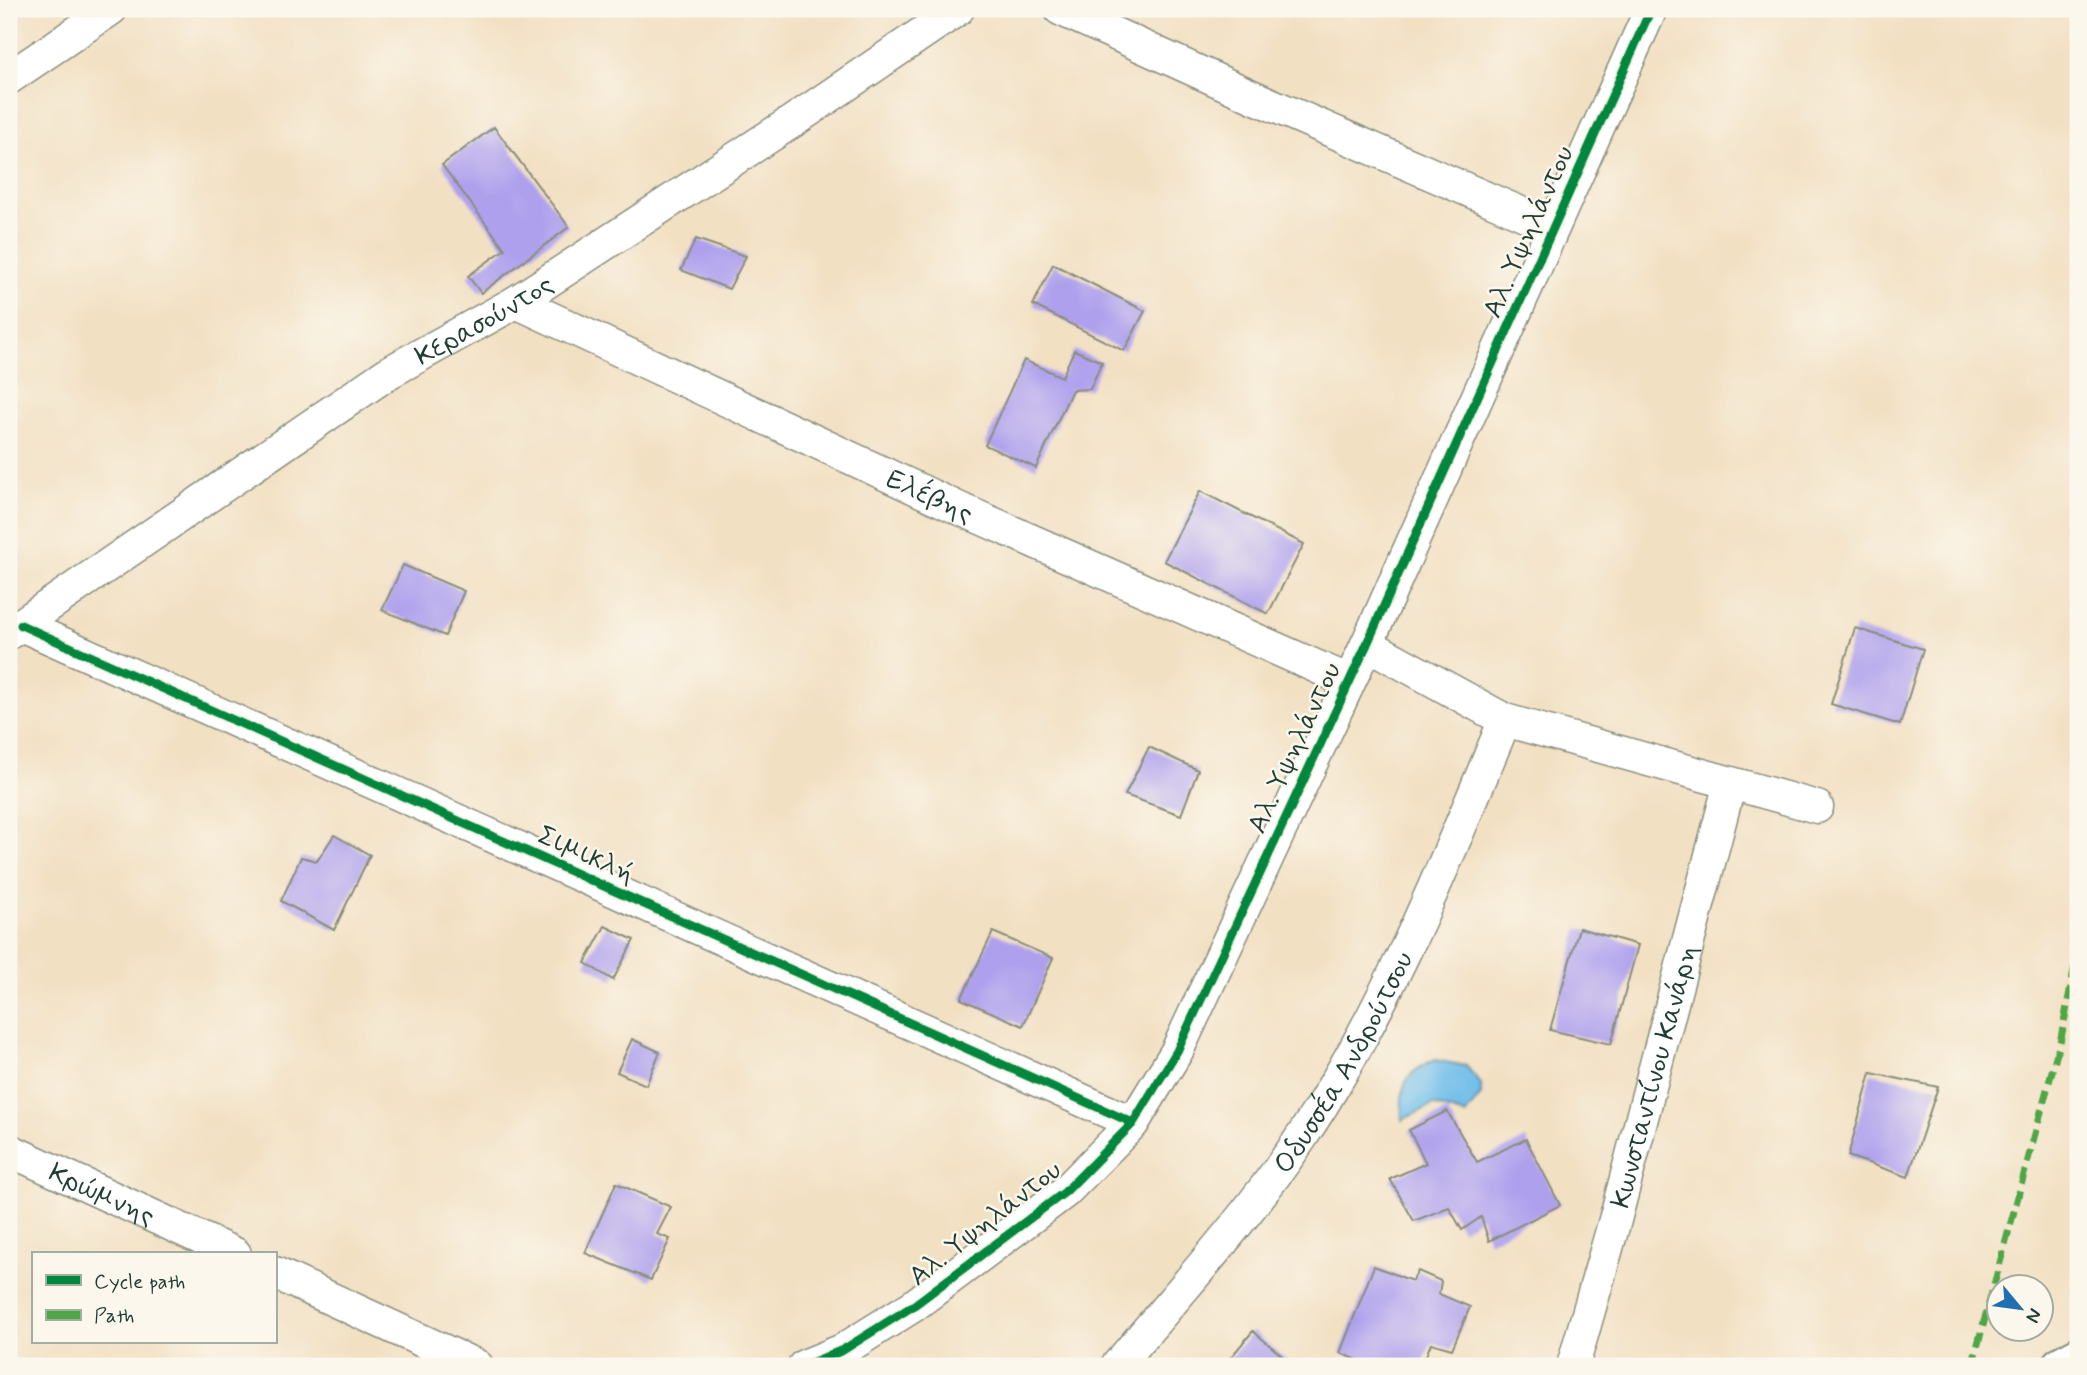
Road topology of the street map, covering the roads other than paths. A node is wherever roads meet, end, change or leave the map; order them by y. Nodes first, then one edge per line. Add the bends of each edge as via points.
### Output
1 (111, 9) edge
2 (958, 9) edge
3 (1060, 9) edge
4 (1651, 9) edge
5 (9, 78) edge
6 (1553, 227) junction
7 (516, 302) junction
8 (15, 629) edge
9 (1367, 644) junction
10 (1349, 681) junction
11 (1505, 720) junction
12 (1730, 783) junction
13 (1817, 807) dead end
14 (1133, 1123) junction
15 (9, 1150) edge
16 (231, 1252) edge
17 (276, 1273) edge
18 (2078, 1357) edge
19 (477, 1366) edge
20 (804, 1366) edge
21 (1117, 1366) edge
22 (1573, 1366) edge
23 (2060, 1366) edge

1 - 5 street
2 - 7 street, Κερασούντος
3 - 6 street
4 - 6 street, Αλ. Υψηλάντου
6 - 9 street, Αλ. Υψηλάντου
7 - 8 street, Κερασούντος via 388,373
7 - 10 street, Ελέβης via 958,508
8 - 14 street, Σιμικλή
9 - 10 street, Αλ. Υψηλάντου
9 - 11 street
10 - 14 street, Αλ. Υψηλάντου via 1177,1051
11 - 12 street
11 - 21 street, Οδυσσέα Ανδρούτσου via 1409,947 1359,1044 1302,1136
12 - 13 street
12 - 22 street, Κωνσταντίνου Κανάρη
14 - 20 street, Αλ. Υψηλάντου via 1066,1192 914,1306 843,1350
15 - 16 street, Κρώμνης
17 - 19 street
18 - 23 street

